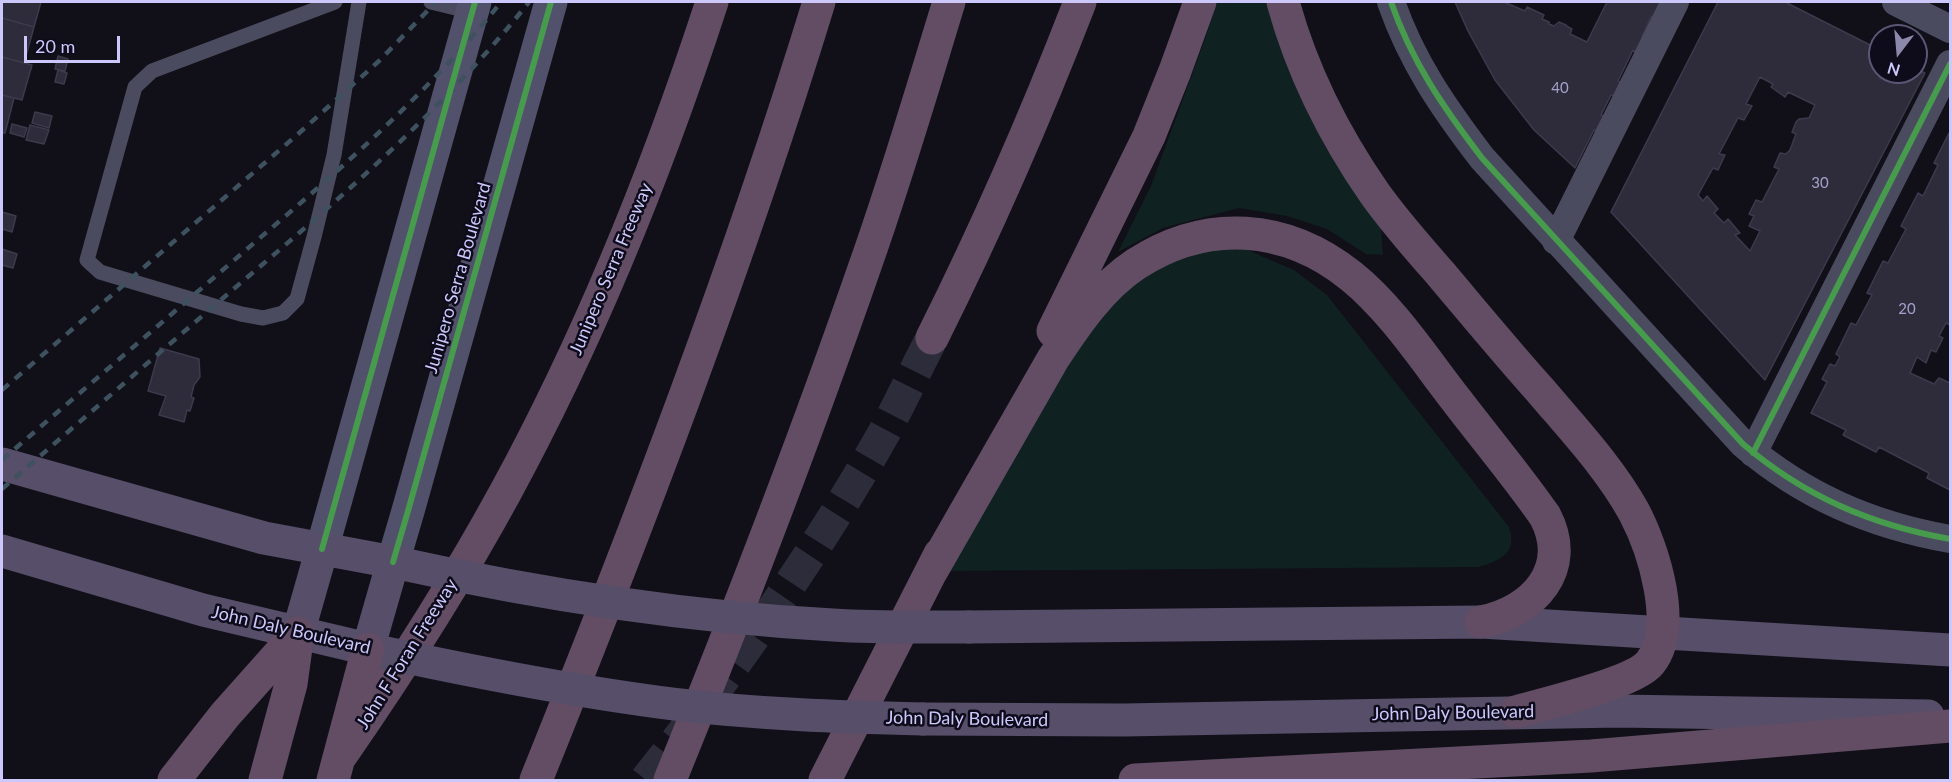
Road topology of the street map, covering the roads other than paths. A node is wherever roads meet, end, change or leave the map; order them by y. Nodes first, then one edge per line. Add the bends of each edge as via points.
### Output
1 (335, 2) edge
2 (359, 2) edge
3 (431, 2) edge
4 (551, 2) edge
5 (712, 2) edge
6 (819, 2) edge
7 (950, 2) edge
8 (1080, 2) edge
9 (1200, 2) edge
10 (1283, 2) edge
11 (1391, 2) edge
12 (1675, 2) edge
13 (1896, 2) edge
14 (473, 7) edge
15 (1950, 30) edge
16 (1950, 64) edge
17 (1556, 240) junction
18 (932, 338) tunnel mouth
19 (1753, 453) junction
20 (2, 464) edge
21 (486, 526) joint
22 (1950, 539) edge
23 (322, 549) junction
24 (2, 551) edge
25 (393, 562) junction
26 (931, 572) junction
27 (1481, 622) junction
28 (298, 633) junction
29 (1662, 634) junction
30 (368, 649) junction
31 (1950, 650) edge
32 (1515, 712) junction
33 (1950, 716) edge
34 (1950, 726) edge
35 (174, 780) edge
36 (265, 780) edge
37 (324, 780) edge
38 (333, 780) edge
39 (536, 780) edge
40 (670, 780) edge
41 (825, 780) edge
42 (1135, 780) edge

1 - 2 lane via 161,67 135,87 87,260 100,272 263,318 283,313 297,299 334,155
3 - 14 lane
4 - 25 main road, Junipero Serra Boulevard
5 - 21 highway, Junipero Serra Freeway via 674,114 618,255 537,431
6 - 39 highway via 707,338
7 - 40 highway via 816,406
8 - 18 highway via 1004,187
9 - 26 highway via 1136,166
10 - 29 highway via 1324,110 1349,156 1412,240 1624,495 1643,532 1656,571
11 - 17 street via 1426,79 1455,122
12 - 17 street
13 - 15 street
14 - 23 main road
16 - 19 street
17 - 19 street
19 - 22 street via 1813,493 1851,511 1889,526
20 - 23 main road via 234,530
21 - 37 highway, John F Foran Freeway via 400,667
23 - 25 main road
23 - 28 main road
24 - 28 main road, John Daly Boulevard via 203,610
25 - 27 main road, bridge via 569,596 704,615 835,625
25 - 30 main road, Junipero Serra Boulevard
26 - 27 highway via 1053,359 1100,296 1135,264 1175,244 1235,232 1296,243 1353,277 1405,334 1545,516 1554,551 1543,587 1522,606
26 - 41 highway
27 - 29 main road
28 - 30 main road, John Daly Boulevard
28 - 35 highway
28 - 36 highway via 291,684
29 - 31 main road
29 - 32 highway via 1656,654 1633,676
30 - 32 main road, John Daly Boulevard, bridge via 519,680 674,704 781,714 1124,720
30 - 38 highway, bridge
32 - 33 main road, John Daly Boulevard
34 - 42 highway via 1591,756

